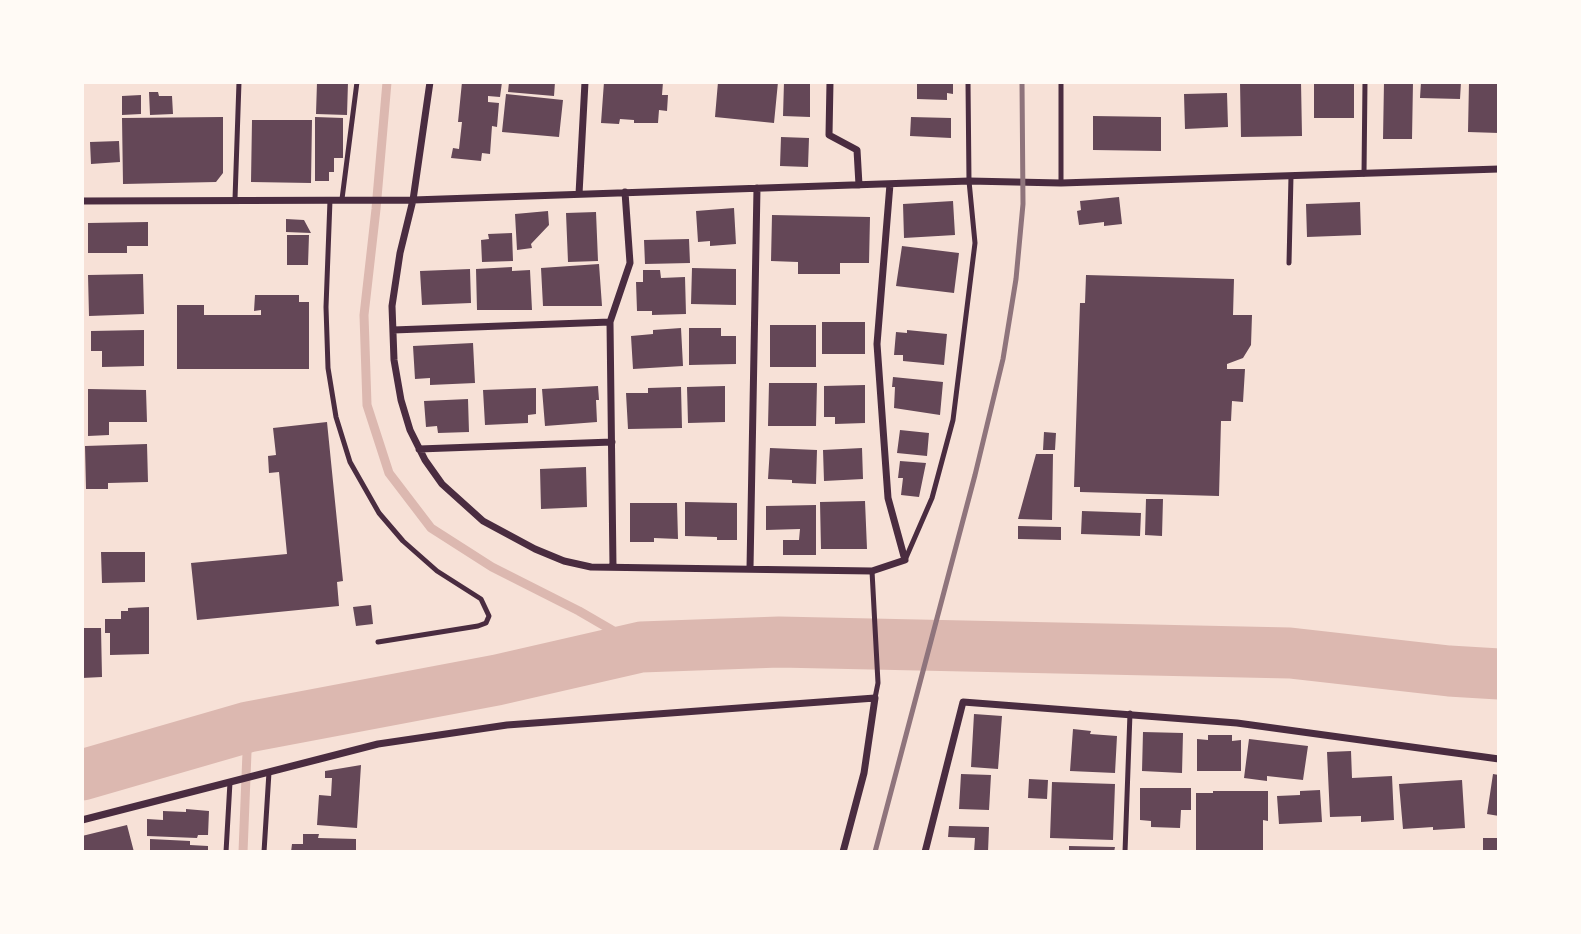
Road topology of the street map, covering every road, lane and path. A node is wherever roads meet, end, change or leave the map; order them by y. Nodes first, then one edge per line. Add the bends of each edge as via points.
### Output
1 (239, 82) edge
2 (357, 82) edge
3 (429, 82) edge
4 (585, 82) edge
5 (830, 82) edge
6 (968, 82) edge
7 (1061, 82) edge
8 (1365, 82) edge
9 (1499, 169) edge
10 (1364, 174) junction
11 (1292, 176) junction
12 (969, 181) junction
13 (1061, 183) junction
14 (859, 184) junction
15 (890, 184) junction
16 (757, 188) junction
17 (625, 192) junction
18 (579, 194) junction
19 (235, 200) junction
20 (330, 200) junction
21 (346, 200) junction
22 (413, 200) junction
23 (82, 201) edge
24 (1289, 263) dead end
25 (610, 323) junction
26 (393, 330) junction
27 (612, 442) junction
28 (419, 449) junction
29 (905, 560) junction
30 (613, 568) junction
31 (750, 568) junction
32 (872, 571) junction
33 (378, 642) dead end
34 (875, 698) junction
35 (1130, 713) junction
36 (1499, 759) edge
37 (269, 772) junction
38 (230, 782) junction
39 (82, 820) edge
40 (226, 852) edge
41 (264, 852) edge
42 (843, 852) edge
43 (925, 852) edge
44 (1125, 852) edge

1 - 19 lane
2 - 21 lane
3 - 22 street
4 - 18 street
5 - 14 street via 829,135 858,150
6 - 12 lane
7 - 13 lane
8 - 10 lane
9 - 10 street
10 - 11 street
11 - 13 street
11 - 24 lane
12 - 13 street
12 - 15 street
12 - 29 lane via 975,243 953,420 932,498
14 - 15 street
14 - 16 street
15 - 29 street via 877,344 888,498
16 - 17 street
16 - 31 street
17 - 18 street
17 - 25 street via 629,263
18 - 22 street
19 - 20 street
19 - 23 street
20 - 21 street
20 - 33 lane via 328,368 350,462 379,513 402,541 481,599 489,616 478,626
21 - 22 street
22 - 26 street via 391,306
25 - 26 street
25 - 27 street
26 - 28 street via 401,400
27 - 28 street
27 - 30 street
28 - 30 street via 442,484 483,522 564,561
29 - 32 street
30 - 31 street
31 - 32 street
32 - 34 lane
34 - 37 street via 507,725 378,744
34 - 42 street via 864,773
35 - 36 street
35 - 43 street via 963,702
35 - 44 lane
37 - 38 street
37 - 41 lane
38 - 39 street
38 - 40 lane

